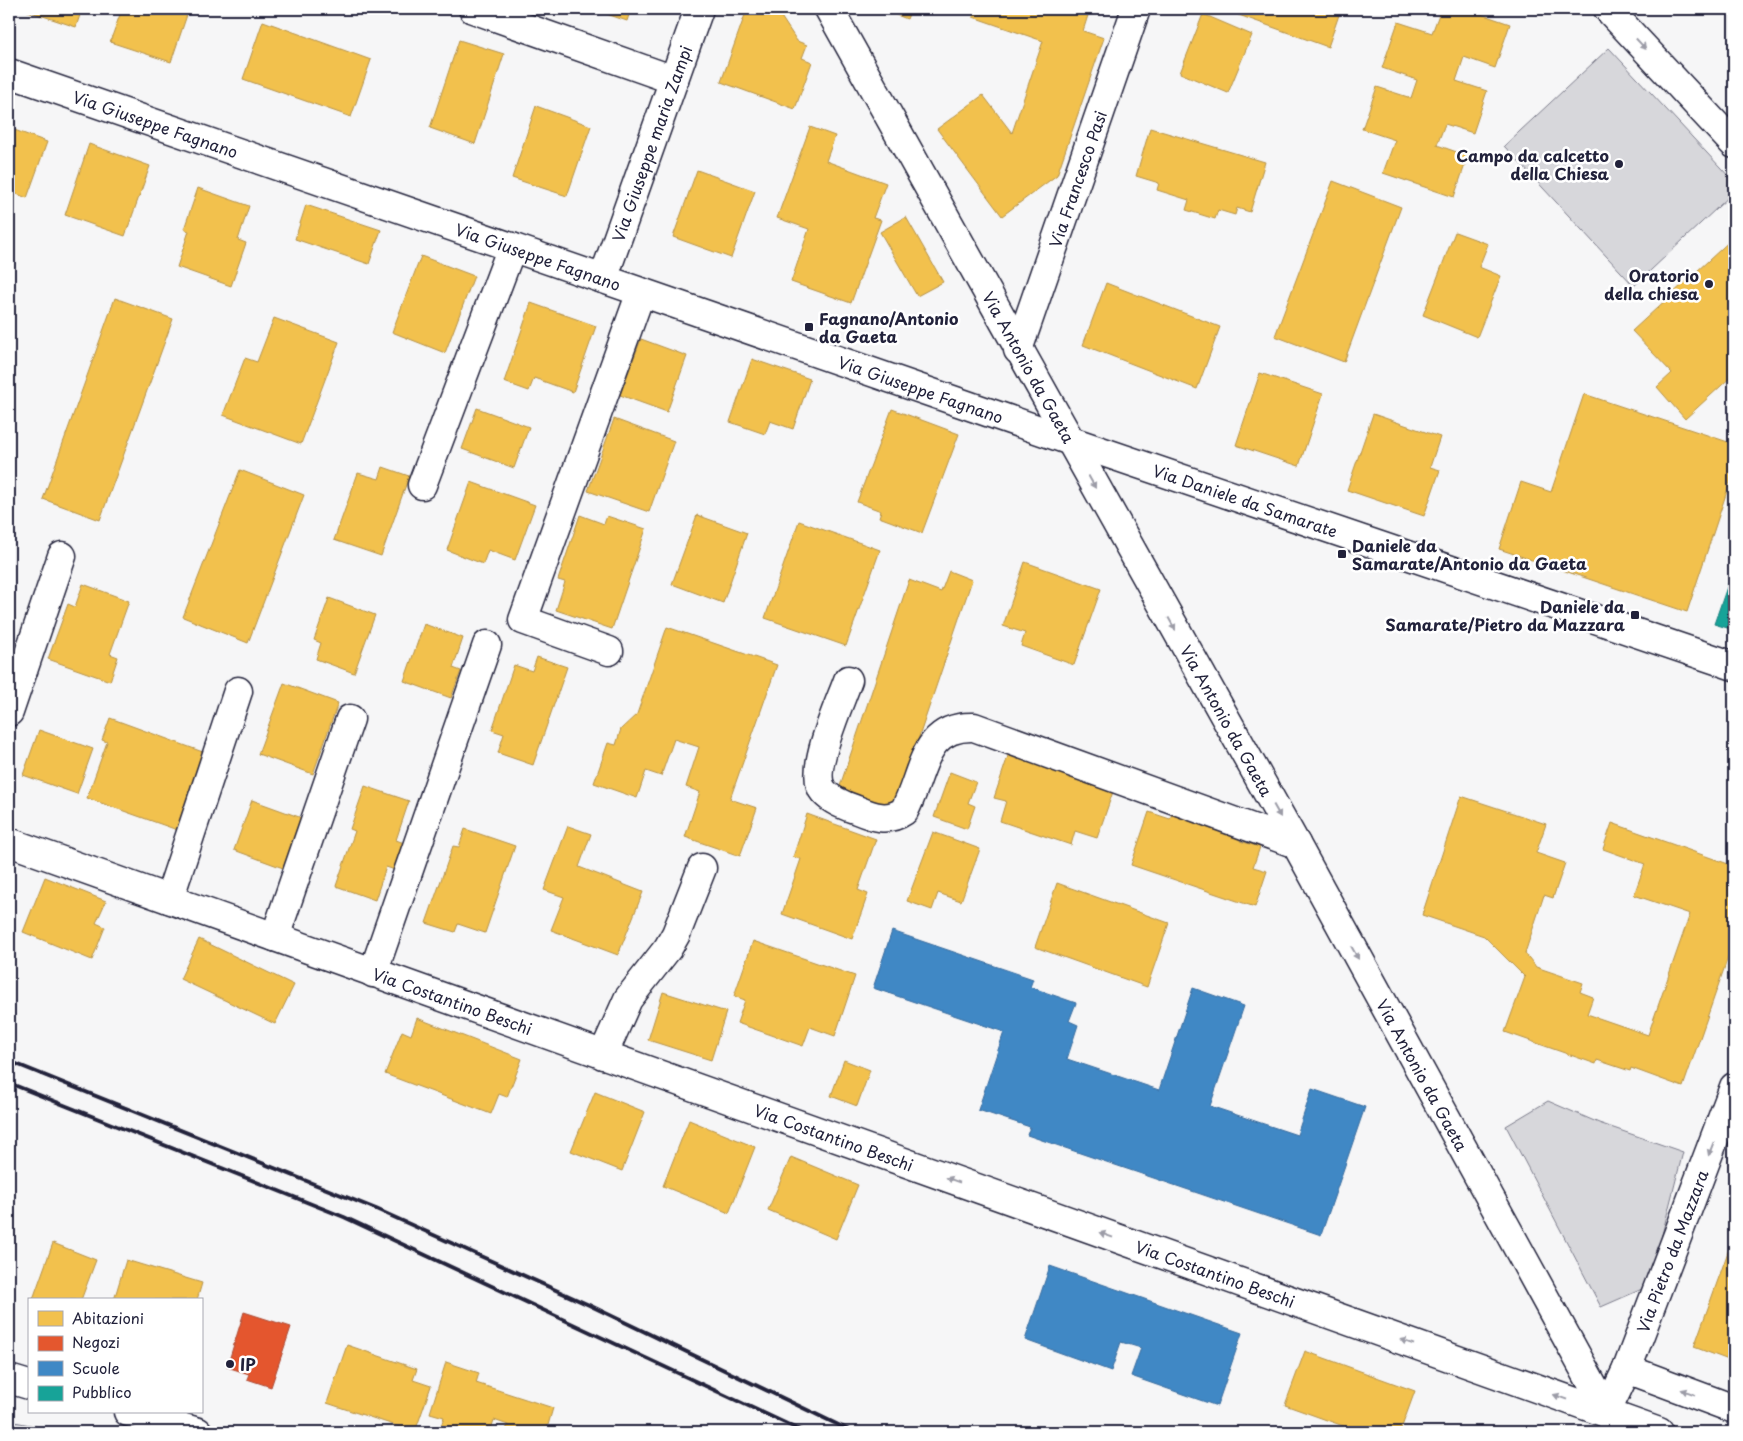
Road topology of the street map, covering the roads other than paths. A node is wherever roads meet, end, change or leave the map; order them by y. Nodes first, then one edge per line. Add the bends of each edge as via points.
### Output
1 (473, 9) edge
2 (700, 9) edge
3 (830, 9) edge
4 (1136, 9) edge
5 (1608, 9) edge
6 (9, 73) edge
7 (674, 80) junction
8 (1734, 144) edge
9 (512, 247) junction
10 (603, 279) junction
11 (641, 292) junction
12 (1018, 350) junction
13 (1068, 440) junction
14 (422, 485) dead end
15 (62, 556) dead end
16 (488, 645) dead end
17 (609, 651) dead end
18 (1734, 666) edge
19 (848, 680) dead end
20 (238, 691) dead end
21 (9, 712) edge
22 (350, 719) dead end
23 (9, 842) edge
24 (1296, 844) junction
25 (702, 868) dead end
26 (169, 899) junction
27 (275, 937) junction
28 (373, 973) junction
29 (603, 1055) junction
30 (1734, 1087) edge
31 (1627, 1370) junction
32 (9, 1379) edge
33 (28, 1384) edge
34 (28, 1392) edge
35 (9, 1396) edge
36 (1734, 1409) edge
37 (135, 1414) edge
38 (1614, 1423) edge
39 (198, 1432) edge
40 (1659, 1432) edge

1 - 7 street
2 - 7 street, Via Giuseppe maria Zampi
3 - 12 street, Via Antonio da Gaeta
4 - 12 street, Via Francesco Pasi
5 -> 8 street
6 - 9 street, Via Giuseppe Fagnano
7 - 10 street, Via Giuseppe maria Zampi
9 - 10 street, Via Giuseppe Fagnano
9 - 14 street
10 - 11 street, Via Giuseppe Fagnano
11 - 13 street, Via Giuseppe Fagnano
11 - 17 street via 523,620
12 - 13 street, Via Antonio da Gaeta
13 - 18 street, Via Daniele da Samarate
13 -> 24 street, Via Antonio da Gaeta
15 - 21 street
16 - 28 street
19 - 24 street via 821,760 819,782 823,792 831,798 876,817 896,816 904,811 927,754 941,735 959,726 974,727
20 - 26 street
22 - 27 street
23 - 26 street, Via Costantino Beschi
24 -> 38 street, Via Antonio da Gaeta
25 - 29 street via 676,934 628,999
26 - 27 street, Via Costantino Beschi
27 - 28 street, Via Costantino Beschi
28 - 29 street, Via Costantino Beschi
38 -> 29 street, Via Costantino Beschi
30 -> 31 street, Via Pietro da Mazzara
36 -> 31 street
31 - 38 street, Via Pietro da Mazzara
32 - 33 street
34 - 35 street
37 - 39 street
38 - 40 street, Via Costantino Beschi

